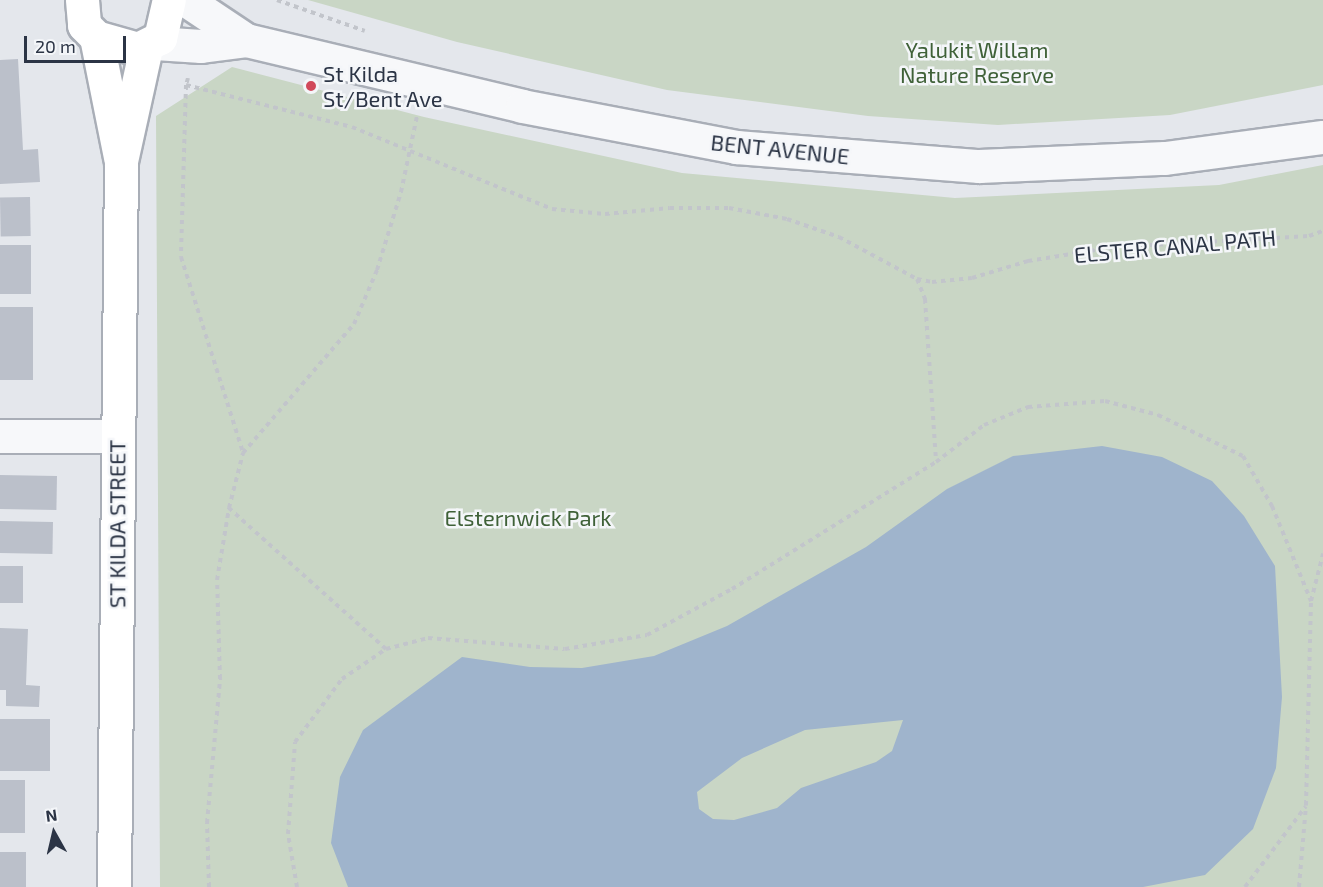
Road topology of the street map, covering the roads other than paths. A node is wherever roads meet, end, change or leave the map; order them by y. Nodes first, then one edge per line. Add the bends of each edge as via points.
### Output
1 (169, 0) edge
2 (186, 0) edge
3 (77, 2) edge
4 (96, 37) junction
5 (246, 40) junction
6 (151, 45) junction
7 (1323, 137) edge
8 (121, 161) junction
9 (0, 436) edge
10 (118, 436) junction
11 (114, 887) edge

1 - 6 main road, ST KILDA STREET via 164,31
2 - 5 street, BENT AVENUE
3 - 4 main road, ST KILDA STREET via 84,25
4 - 6 main road via 129,48
4 - 8 main road, ST KILDA STREET
5 - 6 street, BENT AVENUE via 201,46
5 - 7 street, BENT AVENUE via 522,106 736,147 979,166 1165,158
6 - 8 main road, ST KILDA STREET
8 - 10 main road, ST KILDA STREET
9 - 10 street
10 - 11 main road, ST KILDA STREET

